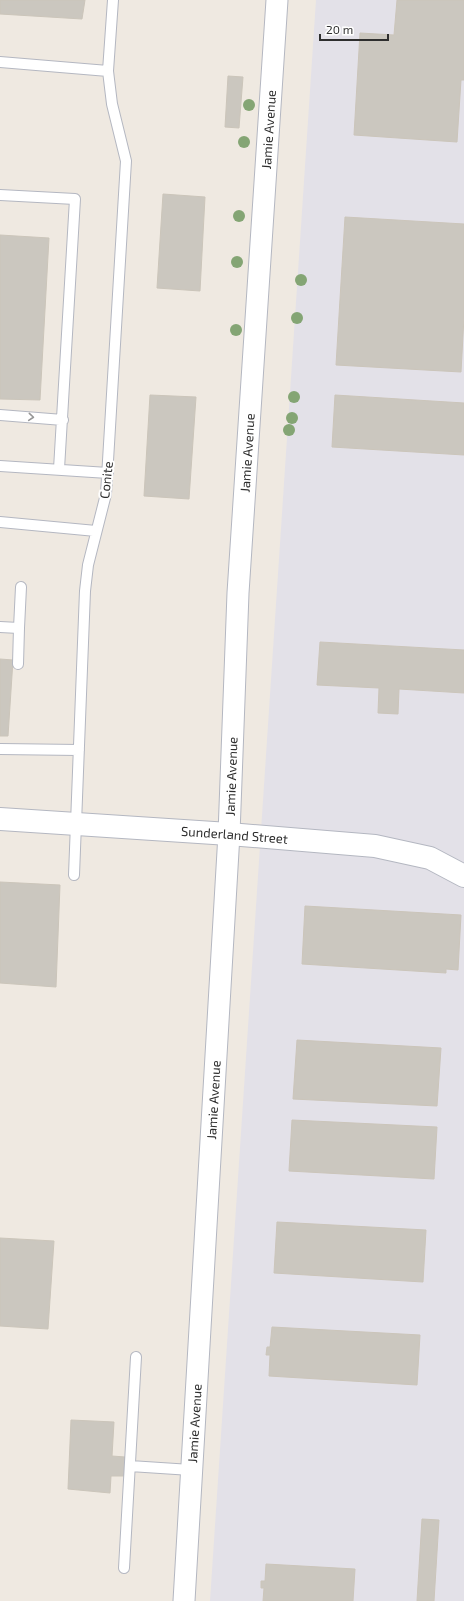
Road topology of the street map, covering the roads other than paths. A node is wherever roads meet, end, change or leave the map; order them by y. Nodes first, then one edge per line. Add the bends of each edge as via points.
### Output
1 (113, 0) edge
2 (277, 0) edge
3 (0, 62) edge
4 (108, 71) junction
5 (0, 195) edge
6 (0, 414) edge
7 (62, 420) junction
8 (0, 466) edge
9 (59, 469) junction
10 (108, 473) junction
11 (0, 522) edge
12 (96, 531) junction
13 (21, 587) dead end
14 (0, 627) edge
15 (19, 628) junction
16 (18, 664) dead end
17 (0, 749) edge
18 (79, 750) junction
19 (0, 819) edge
20 (76, 825) junction
21 (229, 834) junction
22 (74, 875) dead end
23 (464, 876) edge
24 (136, 1357) dead end
25 (130, 1466) junction
26 (191, 1470) junction
27 (124, 1568) dead end
28 (184, 1601) edge

1 - 4 lane, Conite
2 - 21 street, Jamie Avenue via 238,586
3 - 4 lane
4 - 10 lane, Conite via 112,104 126,161
5 - 7 lane via 75,199
6 -> 7 lane
7 - 9 lane
8 - 9 lane
9 - 10 lane
10 - 12 lane, Conite via 106,494
11 - 12 lane
12 - 18 lane, Conite via 85,591
13 - 15 lane
14 - 15 lane
15 - 16 lane
17 - 18 lane
18 - 20 lane, Conite
19 - 20 street, Sunderland Street
20 - 21 street, Sunderland Street
20 - 22 lane, Conite
21 - 23 street, Sunderland Street via 375,846 430,858
21 - 26 street, Jamie Avenue
24 - 25 lane
25 - 26 lane
25 - 27 lane
26 - 28 street, Jamie Avenue

